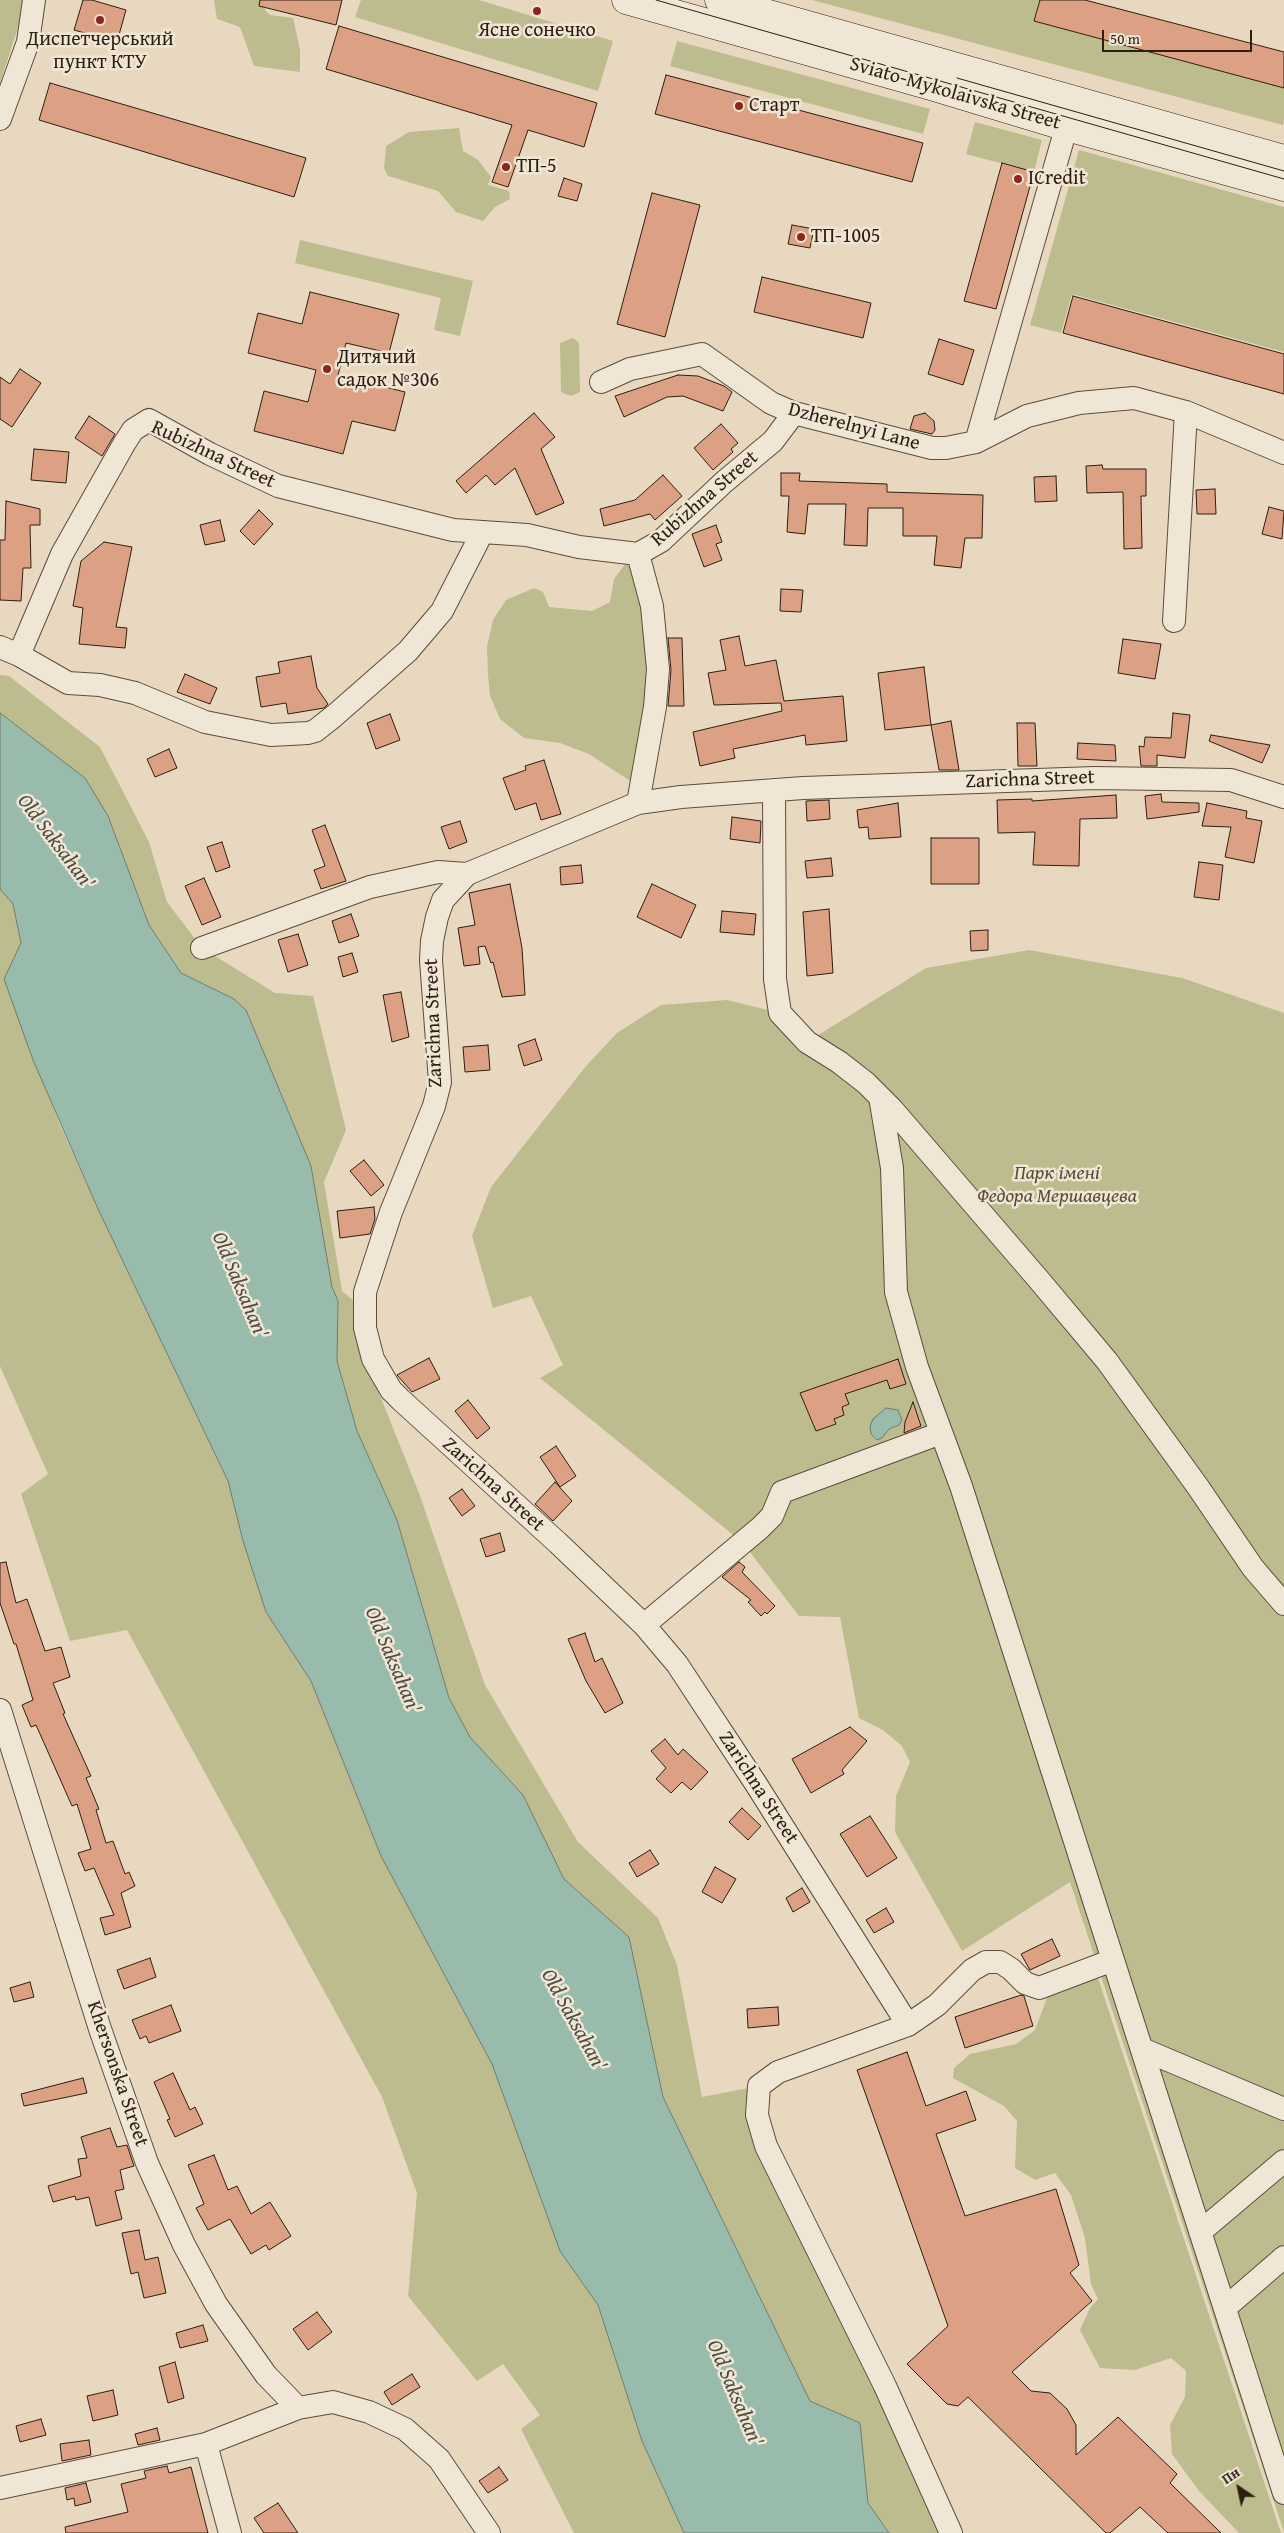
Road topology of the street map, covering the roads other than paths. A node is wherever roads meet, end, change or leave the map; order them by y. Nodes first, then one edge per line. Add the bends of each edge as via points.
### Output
1 (34, 0) edge
2 (626, 0) edge
3 (719, 0) edge
4 (1074, 100) junction
5 (0, 119) edge
6 (1067, 127) junction
7 (1284, 159) edge
8 (1284, 187) edge
9 (601, 382) dead end
10 (1186, 412) junction
11 (794, 413) junction
12 (976, 442) junction
13 (1284, 453) edge
14 (482, 533) junction
15 (638, 554) junction
16 (1174, 621) dead end
17 (9, 651) edge
18 (774, 790) junction
19 (1284, 797) edge
20 (638, 803) junction
21 (467, 874) junction
22 (202, 948) dead end
23 (880, 1097) junction
24 (941, 1433) junction
25 (1284, 1604) edge
26 (644, 1625) junction
27 (0, 1710) edge
28 (1113, 1960) junction
29 (908, 2025) junction
30 (1142, 2049) junction
31 (1284, 2109) edge
32 (1284, 2161) edge
33 (1200, 2232) junction
34 (1284, 2257) edge
35 (1225, 2308) junction
36 (307, 2405) junction
37 (206, 2444) junction
38 (0, 2488) edge
39 (1284, 2493) edge
40 (230, 2533) edge
41 (489, 2533) edge
42 (951, 2533) edge

1 - 5 street via 28,42
2 - 6 main road, Sviato-Mykolaivska Street
3 - 4 main road, Sviato-Mykolaivska Street
4 - 6 street
4 - 7 main road, Sviato-Mykolaivska Street
6 - 8 main road, Sviato-Mykolaivska Street
6 - 12 street
9 - 11 street, Dzherelnyi Lane via 630,369 702,354 771,404
10 - 12 street, Dzherelnyi Lane via 1134,398 1080,403 1027,416
10 - 13 street, Dzherelnyi Lane
10 - 16 street
11 - 12 street, Dzherelnyi Lane via 932,448
11 - 15 street, Rubizhna Street via 773,441 661,541
14 - 15 street, Rubizhna Street via 527,535 579,547
14 - 17 street, Rubizhna Street via 442,611 408,651 328,721 308,733 271,735 205,722 135,693 100,685 68,684
14 - 17 street, Rubizhna Street via 453,530 278,486 149,420 133,430 124,444
15 - 20 street via 652,606 658,669 655,707
18 - 19 street, Zarichna Street via 1150,778 1231,780
18 - 20 street, Zarichna Street
18 - 23 street via 775,979 780,1013 807,1042 839,1062
20 - 21 street, Zarichna Street
21 - 22 street, Zarichna Street via 438,872 370,886
21 - 26 street, Zarichna Street via 443,900 432,941 440,1082 434,1106 391,1212 366,1292 364,1314 368,1344 382,1377 401,1400
23 - 24 street via 892,1168 896,1292 917,1367
23 - 25 street via 1107,1362 1253,1568
24 - 26 street via 782,1492 772,1516 760,1528
24 - 28 street via 961,1486
26 - 29 street, Zarichna Street via 677,1664
27 - 36 street, Khersonska Street via 100,2028 147,2163 184,2245 216,2304 266,2375
28 - 29 street via 1040,1988 1025,1983 1000,1962 986,1962 972,1970 937,2004
28 - 30 street
29 - 42 street via 778,2072 759,2086 757,2115 766,2146 885,2386
30 - 31 street
30 - 33 street
32 - 33 street
33 - 35 street
34 - 35 street
35 - 39 street
36 - 37 street
36 - 41 street via 347,2404 405,2429 439,2459
37 - 38 street
37 - 40 street

